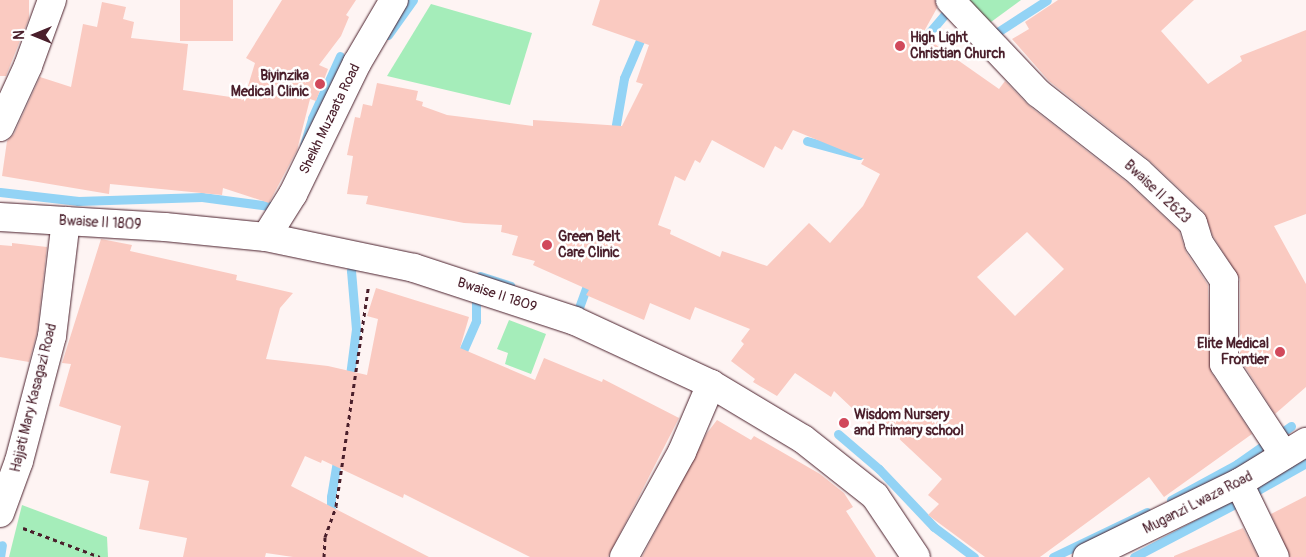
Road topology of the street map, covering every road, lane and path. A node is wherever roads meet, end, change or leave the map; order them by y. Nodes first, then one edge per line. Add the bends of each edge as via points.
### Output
1 (52, 0) edge
2 (394, 0) edge
3 (950, 0) edge
4 (0, 127) edge
5 (0, 217) edge
6 (66, 221) junction
7 (266, 237) junction
8 (373, 260) junction
9 (711, 384) junction
10 (1295, 448) edge
11 (1239, 483) junction
12 (9, 520) edge
13 (100, 557) edge
14 (324, 557) edge
15 (624, 557) edge
16 (916, 557) edge
17 (1087, 557) edge
18 (1275, 557) edge

1 - 4 street via 28,66
2 - 7 street, Sheikh Muzaata Road via 357,63 293,194
3 - 10 street, Bwaise II 2623 via 1038,93 1139,172 1192,223 1199,244 1224,280 1224,364
5 - 6 street, Bwaise II 1809
6 - 7 street, Bwaise II 1809
6 - 12 street, Hajjati Mary Kasagazi Road via 52,336 20,461
7 - 8 street, Bwaise II 1809
8 - 9 street, Bwaise II 1809 via 414,268 575,322
8 - 14 path via 336,506 325,537
9 - 15 street via 682,452
9 - 16 street, Bwaise II 1809 via 803,439 875,496
10 - 11 street, Muganzi Lwaza Road
11 - 17 street, Muganzi Lwaza Road
11 - 18 street
12 - 13 path

